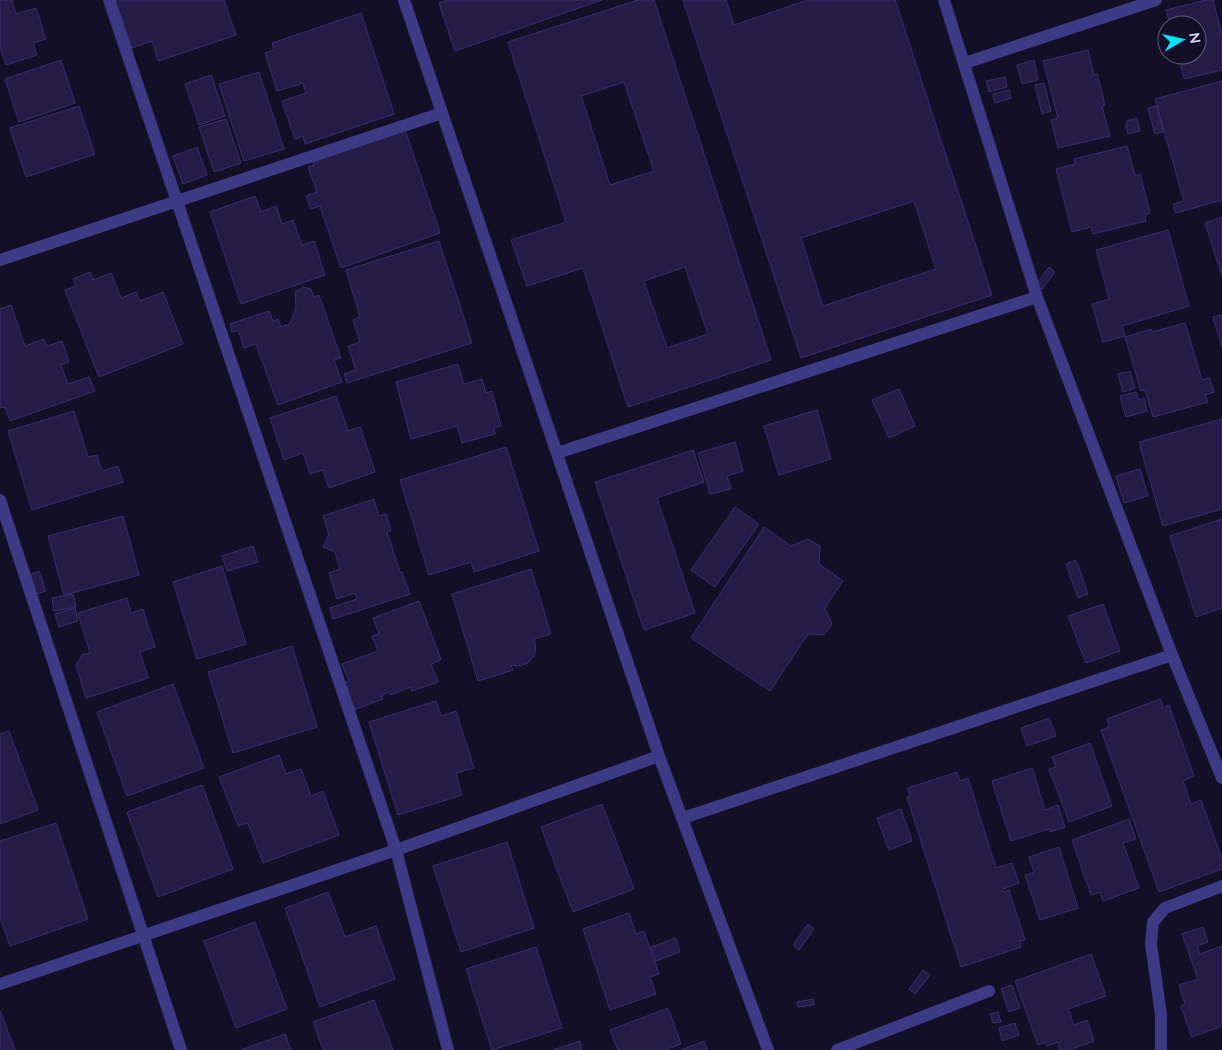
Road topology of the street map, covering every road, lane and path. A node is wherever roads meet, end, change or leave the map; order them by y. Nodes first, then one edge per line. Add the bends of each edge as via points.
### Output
1 (109, 0) edge
2 (404, 0) edge
3 (944, 0) edge
4 (1156, 0) edge
5 (965, 63) junction
6 (442, 113) junction
7 (176, 201) junction
8 (0, 260) edge
9 (1036, 297) junction
10 (557, 453) junction
11 (0, 500) edge
12 (1172, 655) junction
13 (659, 756) junction
14 (1222, 778) edge
15 (683, 818) junction
16 (396, 850) junction
17 (1222, 886) edge
18 (143, 936) junction
19 (0, 984) edge
20 (989, 991) dead end
21 (180, 1050) edge
22 (448, 1050) edge
23 (768, 1050) edge
24 (837, 1050) edge
25 (1161, 1050) edge

1 - 7 street
2 - 6 street
3 - 5 street
4 - 5 street
5 - 9 street
6 - 7 street
6 - 10 street
7 - 8 street
7 - 16 street
9 - 10 street
9 - 12 street
10 - 13 street
11 - 18 street
12 - 14 street
12 - 15 street
13 - 15 street
13 - 16 street
15 - 23 street
16 - 18 street
16 - 22 street
17 - 25 street via 1165,908 1153,922 1151,944 1161,1015
18 - 19 street
18 - 21 street
20 - 24 street

